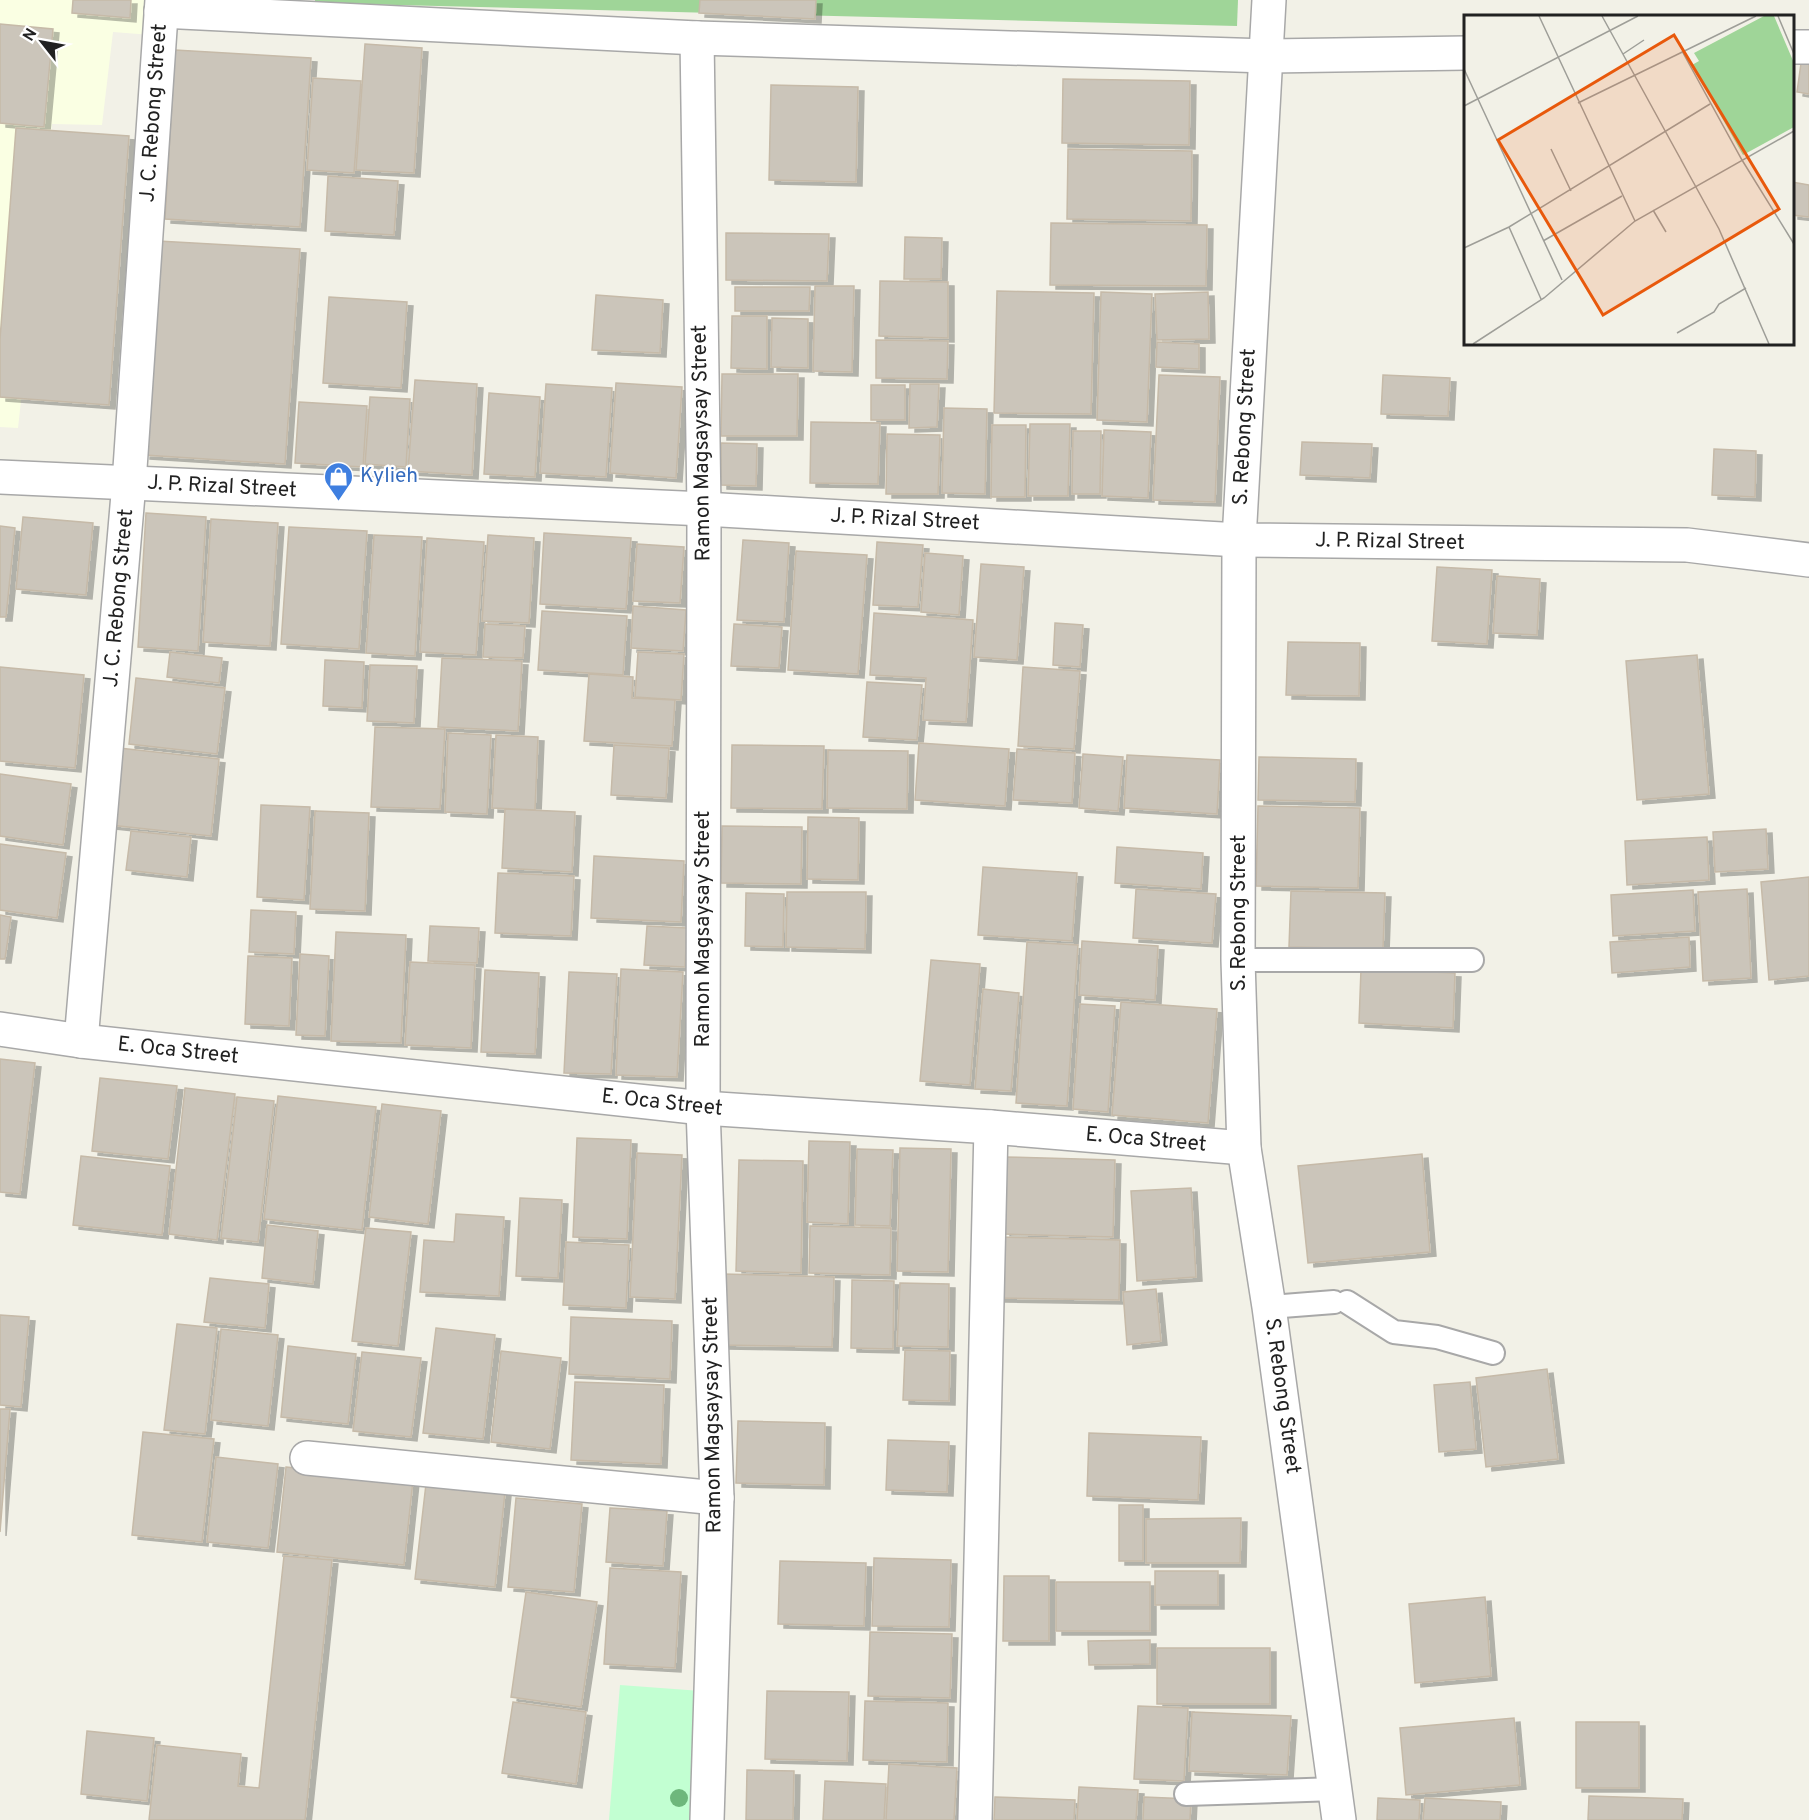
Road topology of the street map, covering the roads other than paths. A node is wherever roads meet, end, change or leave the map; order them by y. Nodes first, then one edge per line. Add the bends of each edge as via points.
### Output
1 (1269, 0) edge
2 (162, 5) edge
3 (697, 38) junction
4 (1809, 46) edge
5 (1794, 47) edge
6 (1464, 53) edge
7 (1267, 56) junction
8 (0, 477) edge
9 (129, 483) junction
10 (704, 508) junction
11 (1239, 540) junction
12 (1809, 560) edge
13 (1238, 960) junction
14 (1473, 960) dead end
15 (0, 1029) edge
16 (81, 1041) junction
17 (703, 1108) junction
18 (991, 1127) junction
19 (1244, 1148) junction
20 (1269, 1307) junction
21 (1493, 1353) dead end
22 (307, 1458) dead end
23 (717, 1498) junction
24 (1186, 1794) dead end
25 (1338, 1804) edge
26 (706, 1820) edge
27 (975, 1820) edge

1 - 7 street, S. Rebong Street
2 - 3 street
2 - 9 street, J. C. Rebong Street
3 - 7 street
3 - 10 street, Ramon Magsaysay Street
4 - 5 street
6 - 7 street
7 - 11 street, S. Rebong Street
8 - 9 street, J. P. Rizal Street
9 - 10 street, J. P. Rizal Street
9 - 16 street, J. C. Rebong Street
10 - 11 street, J. P. Rizal Street
10 - 17 street, Ramon Magsaysay Street
11 - 12 street, J. P. Rizal Street via 1688,546
11 - 13 street, S. Rebong Street
13 - 14 lane
13 - 19 street, S. Rebong Street
15 - 16 street, E. Oca Street
16 - 17 street, E. Oca Street
17 - 18 street, E. Oca Street
17 - 23 street, Ramon Magsaysay Street
18 - 19 street, E. Oca Street
18 - 27 street
19 - 20 street, S. Rebong Street
20 - 21 lane via 1341,1302 1394,1332 1437,1337
20 - 25 street, S. Rebong Street
22 - 23 street
23 - 26 street, Ramon Magsaysay Street
24 - 25 lane

